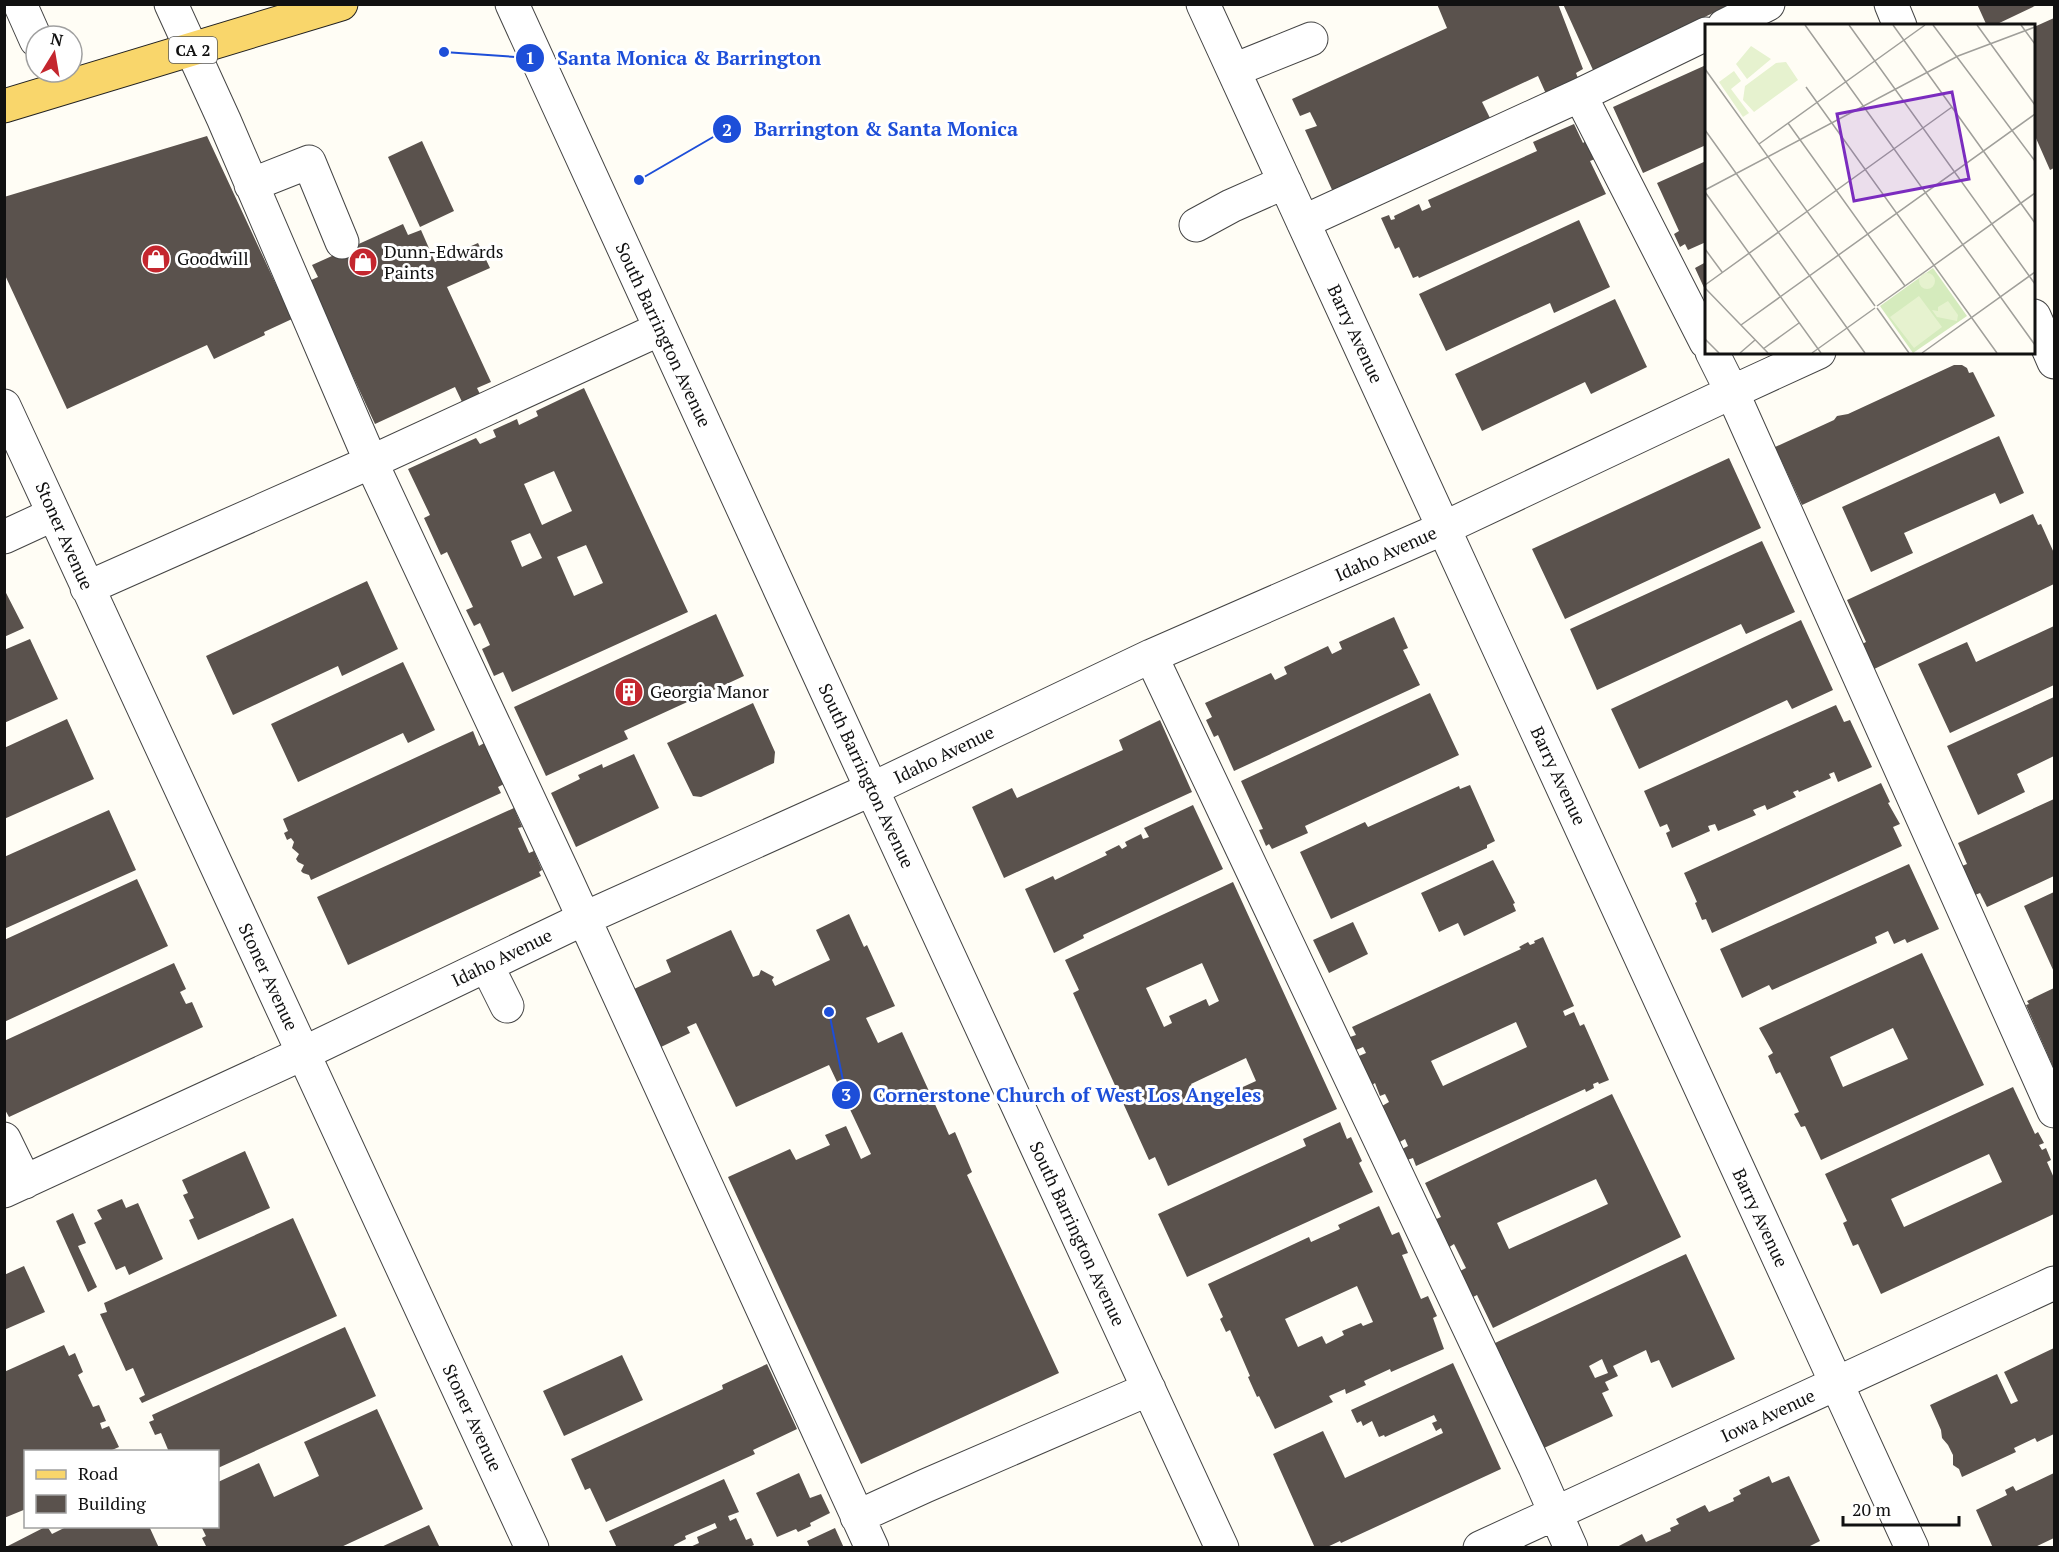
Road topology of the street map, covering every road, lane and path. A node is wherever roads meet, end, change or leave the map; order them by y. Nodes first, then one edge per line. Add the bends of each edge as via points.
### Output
1 (20, 4) edge
2 (171, 4) edge
3 (341, 4) edge
4 (512, 4) edge
5 (1203, 4) edge
6 (1768, 4) edge
7 (1891, 4) edge
8 (29, 24) edge
9 (1728, 24) edge
10 (1899, 24) edge
11 (1705, 35) edge
12 (1311, 39) dead end
13 (192, 50) junction
14 (1234, 70) junction
15 (84, 74) edge
16 (48, 84) edge
17 (1580, 95) junction
18 (4, 106) edge
19 (1285, 182) junction
20 (251, 185) junction
21 (1304, 222) junction
22 (1196, 225) dead end
23 (342, 242) dead end
24 (2035, 318) edge
25 (660, 329) junction
26 (1705, 338) edge
27 (1713, 354) edge
28 (1815, 354) edge
29 (2055, 362) edge
30 (1732, 392) junction
31 (4, 406) edge
32 (371, 462) junction
33 (54, 514) junction
34 (1444, 528) junction
35 (4, 537) edge
36 (87, 588) junction
37 (1151, 656) junction
38 (872, 789) junction
39 (583, 919) junction
40 (487, 966) junction
41 (507, 1006) dead end
42 (304, 1053) junction
43 (2055, 1110) edge
44 (4, 1139) edge
45 (15, 1186) edge
46 (2055, 1283) edge
47 (1837, 1384) junction
48 (1149, 1389) junction
49 (1556, 1512) junction
50 (857, 1517) junction
51 (532, 1548) edge
52 (872, 1548) edge
53 (1222, 1548) edge
54 (1480, 1548) edge
55 (1571, 1548) edge
56 (1912, 1548) edge

1 - 8 street
2 - 13 street
3 - 13 main road, CA 2
4 - 25 street, South Barrington Avenue
5 - 14 street, Barry Avenue
6 - 9 street
7 - 10 street
11 - 17 street
12 - 14 street
13 - 15 main road, CA 2
13 - 20 street
14 - 19 street, Barry Avenue
16 - 18 main road, CA 2
17 - 21 street
17 - 26 street
19 - 21 street, Barry Avenue
19 - 22 street
20 - 23 street via 309,162
20 - 32 street
21 - 34 street, Barry Avenue
24 - 29 street
25 - 32 street
25 - 38 street, South Barrington Avenue
27 - 30 street
28 - 30 street, Idaho Avenue
30 - 34 street, Idaho Avenue
30 - 43 street
31 - 33 street, Stoner Avenue
32 - 36 street
32 - 39 street
33 - 35 street
33 - 36 street, Stoner Avenue
34 - 37 street, Idaho Avenue
34 - 47 street, Barry Avenue
36 - 42 street, Stoner Avenue
37 - 38 street, Idaho Avenue
37 - 49 street
38 - 39 street, Idaho Avenue
38 - 48 street, South Barrington Avenue
39 - 40 street, Idaho Avenue
39 - 50 street
40 - 41 street
40 - 42 street, Idaho Avenue
42 - 45 street, Idaho Avenue
42 - 51 street, Stoner Avenue
44 - 45 street
46 - 47 street, Iowa Avenue
47 - 49 street, Iowa Avenue
47 - 56 street, Barry Avenue
48 - 50 street
48 - 53 street, South Barrington Avenue
49 - 54 street, Iowa Avenue
49 - 55 street
50 - 52 street

